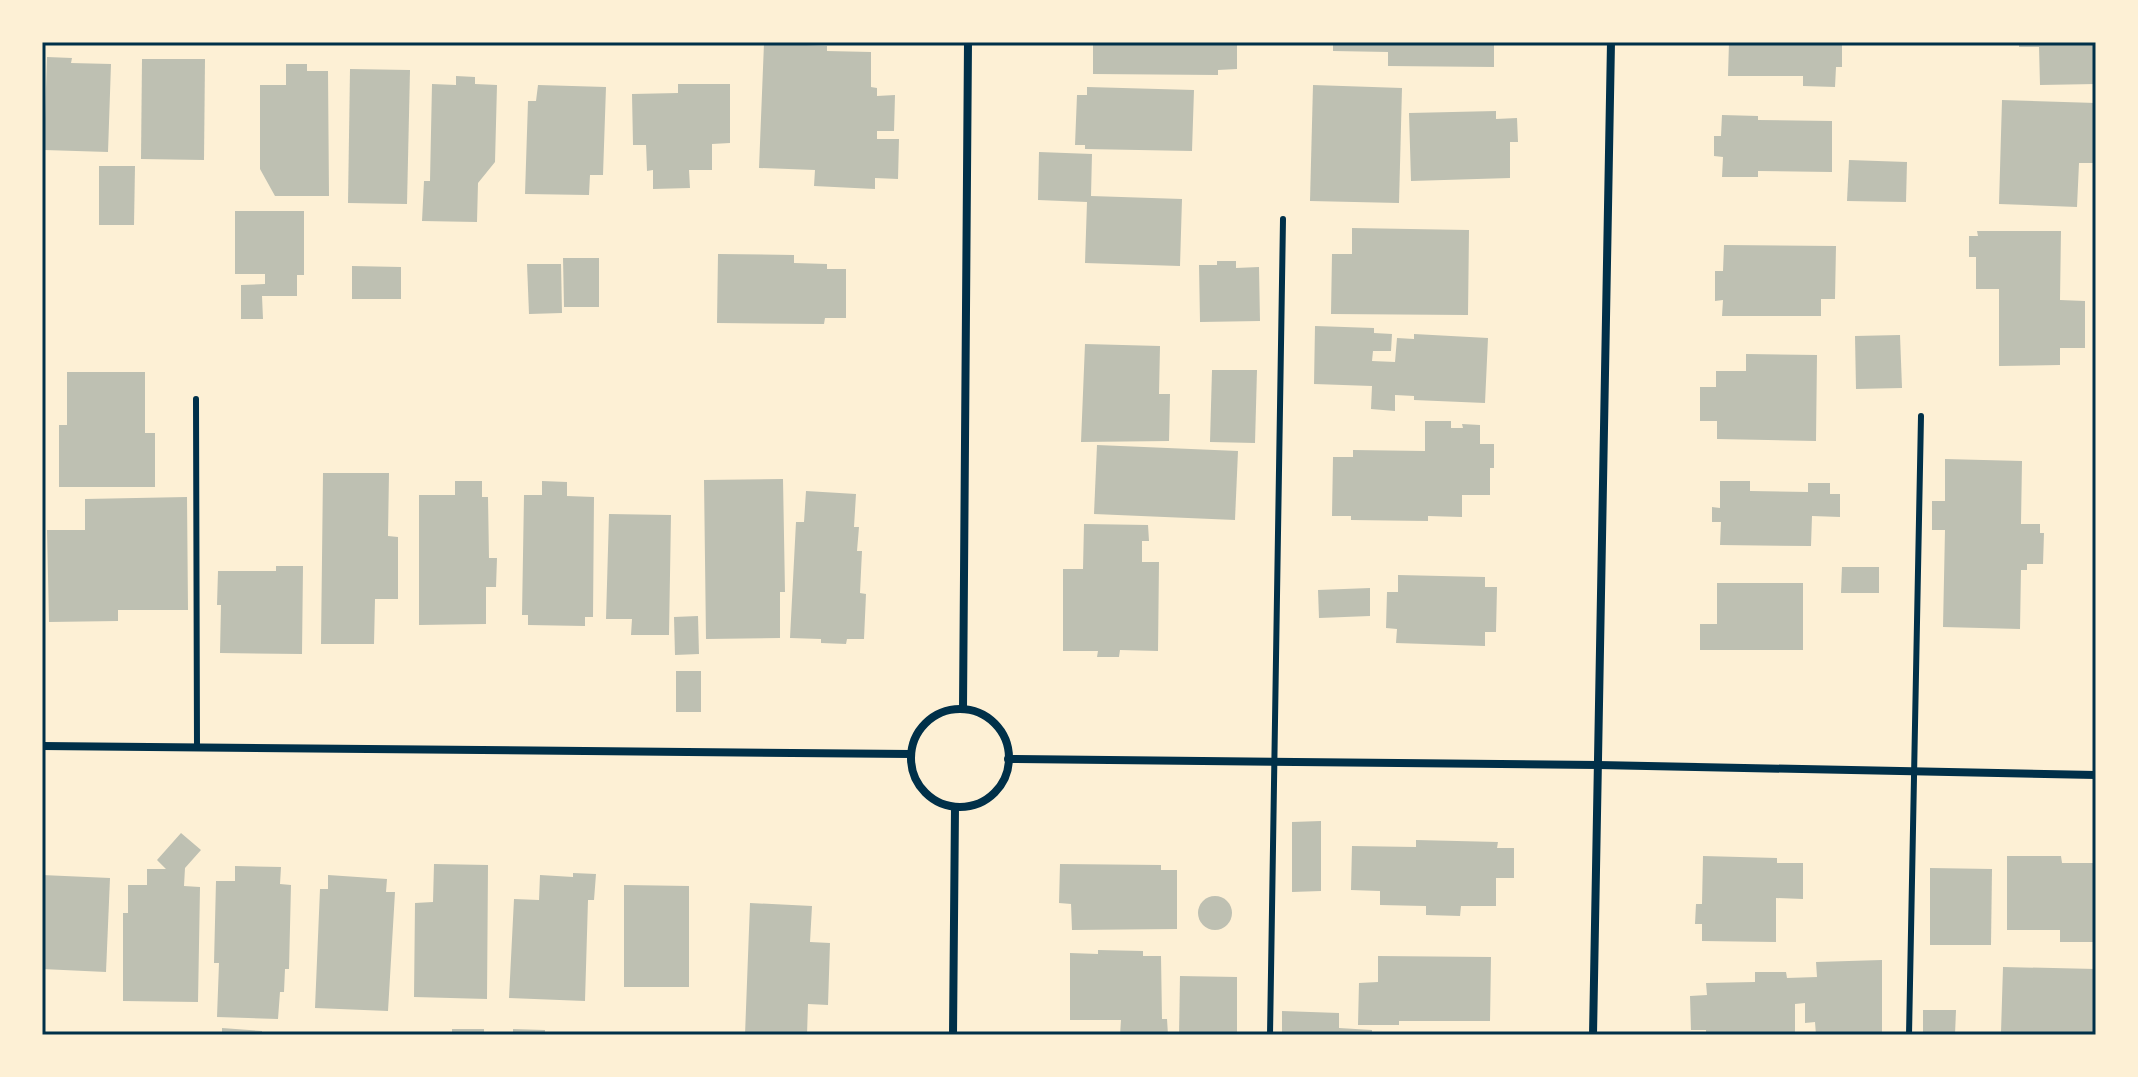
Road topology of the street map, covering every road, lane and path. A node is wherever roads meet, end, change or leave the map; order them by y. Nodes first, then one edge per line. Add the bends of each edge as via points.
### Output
1 (968, 42) edge
2 (1611, 42) edge
3 (1283, 219) dead end
4 (196, 399) dead end
5 (1921, 416) dead end
6 (963, 709) junction
7 (42, 746) edge
8 (197, 748) junction
9 (911, 754) junction
10 (1008, 759) junction
11 (1275, 763) junction
12 (1598, 765) junction
13 (1916, 771) junction
14 (2096, 775) edge
15 (955, 807) junction
16 (953, 1035) edge
17 (1270, 1035) edge
18 (1593, 1035) edge
19 (1909, 1035) edge

1 - 6 street
2 - 12 street
3 - 11 lane
4 - 8 lane
5 - 13 lane
6 - 9 street via 932,717 920,729
6 - 10 street via 994,722
7 - 8 street
8 - 9 street
9 - 15 street via 922,790
10 - 11 street
10 - 15 street via 1003,781 993,794
11 - 12 street
11 - 17 lane
12 - 13 street
12 - 18 street
13 - 14 street
13 - 19 lane
15 - 16 street

